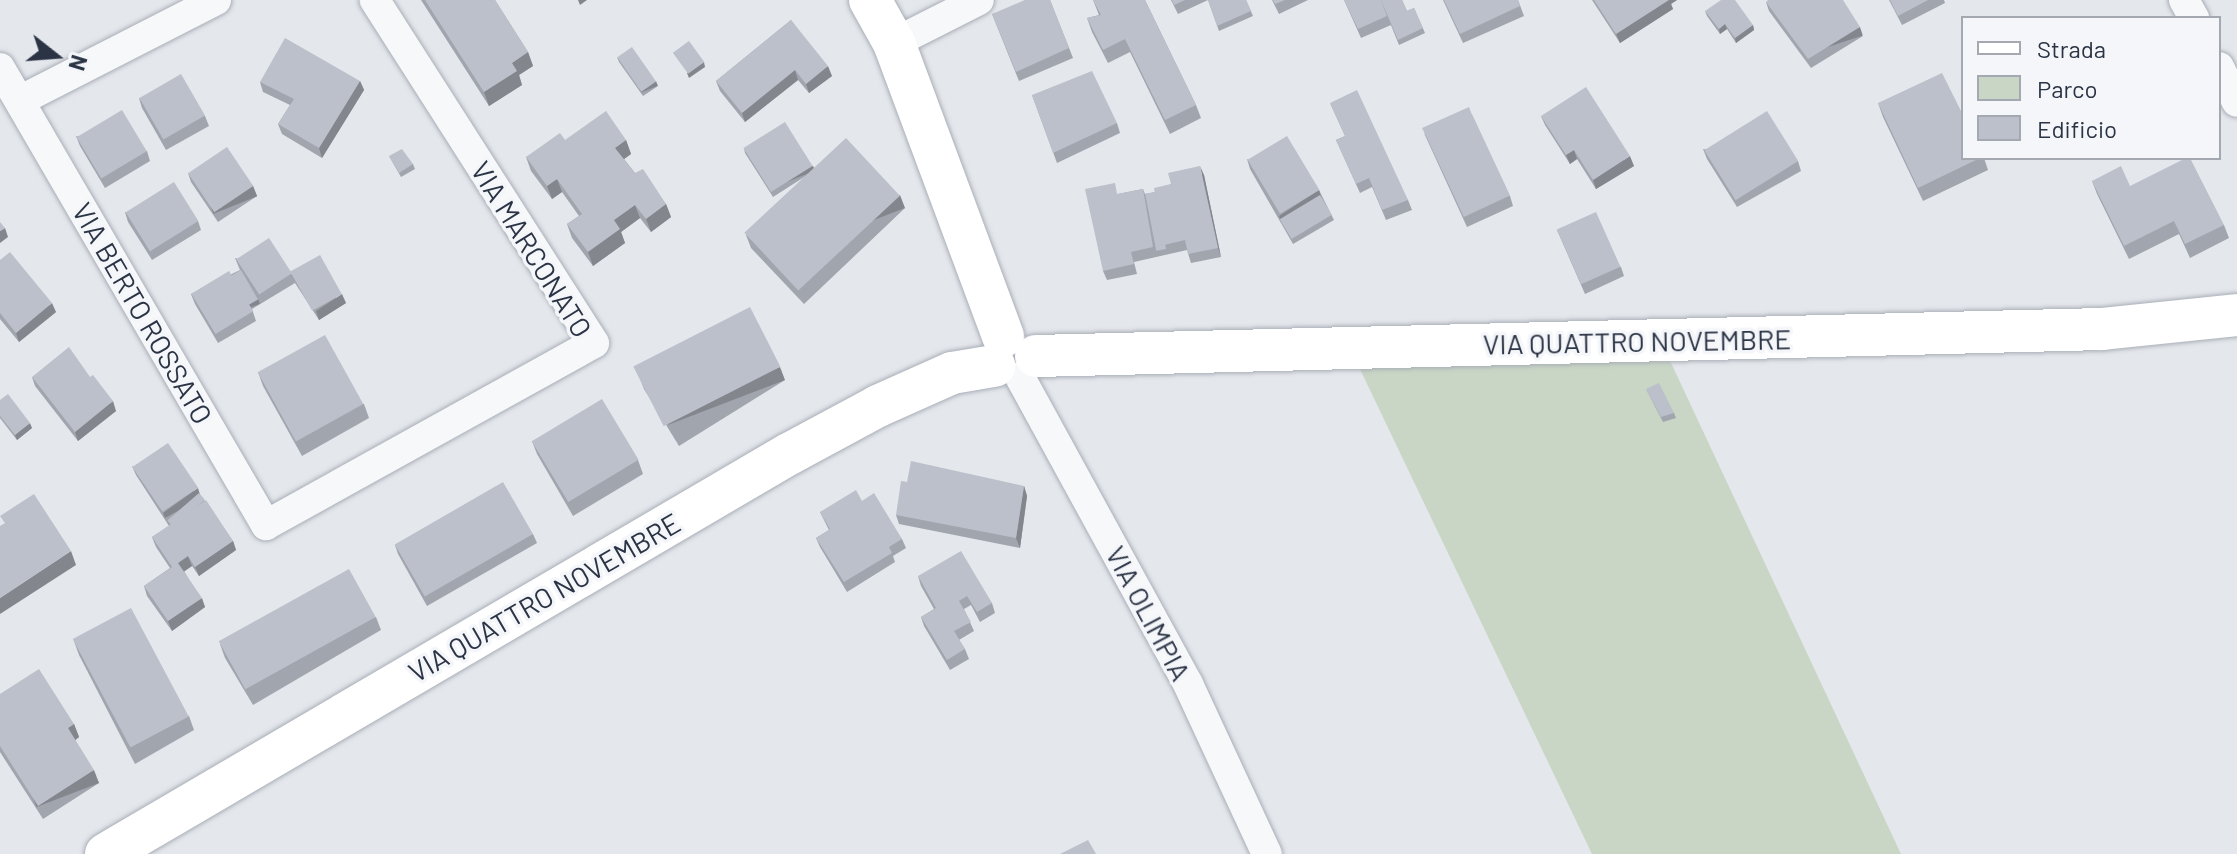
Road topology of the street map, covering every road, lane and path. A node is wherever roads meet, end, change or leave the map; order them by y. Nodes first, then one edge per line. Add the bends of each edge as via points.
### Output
1 (216, 0) edge
2 (375, 0) edge
3 (870, 0) edge
4 (979, 0) edge
5 (894, 43) junction
6 (0, 68) edge
7 (2221, 71) edge
8 (21, 100) junction
9 (2237, 102) edge
10 (2237, 315) edge
11 (1013, 359) junction
12 (266, 525) joint
13 (106, 854) edge
14 (1267, 854) edge

1 - 8 street
2 - 12 street, VIA MARCONATO via 594,343
3 - 5 main road, VIA OLIMPIA
4 - 5 street
5 - 11 main road, VIA OLIMPIA
6 - 8 street, VIA BERTO ROSSATO
7 - 9 street
8 - 12 street, VIA BERTO ROSSATO
10 - 11 main road, VIA QUATTRO NOVEMBRE via 2102,329
11 - 13 main road, VIA QUATTRO NOVEMBRE via 952,373 789,454
11 - 14 street, VIA OLIMPIA via 1188,684

